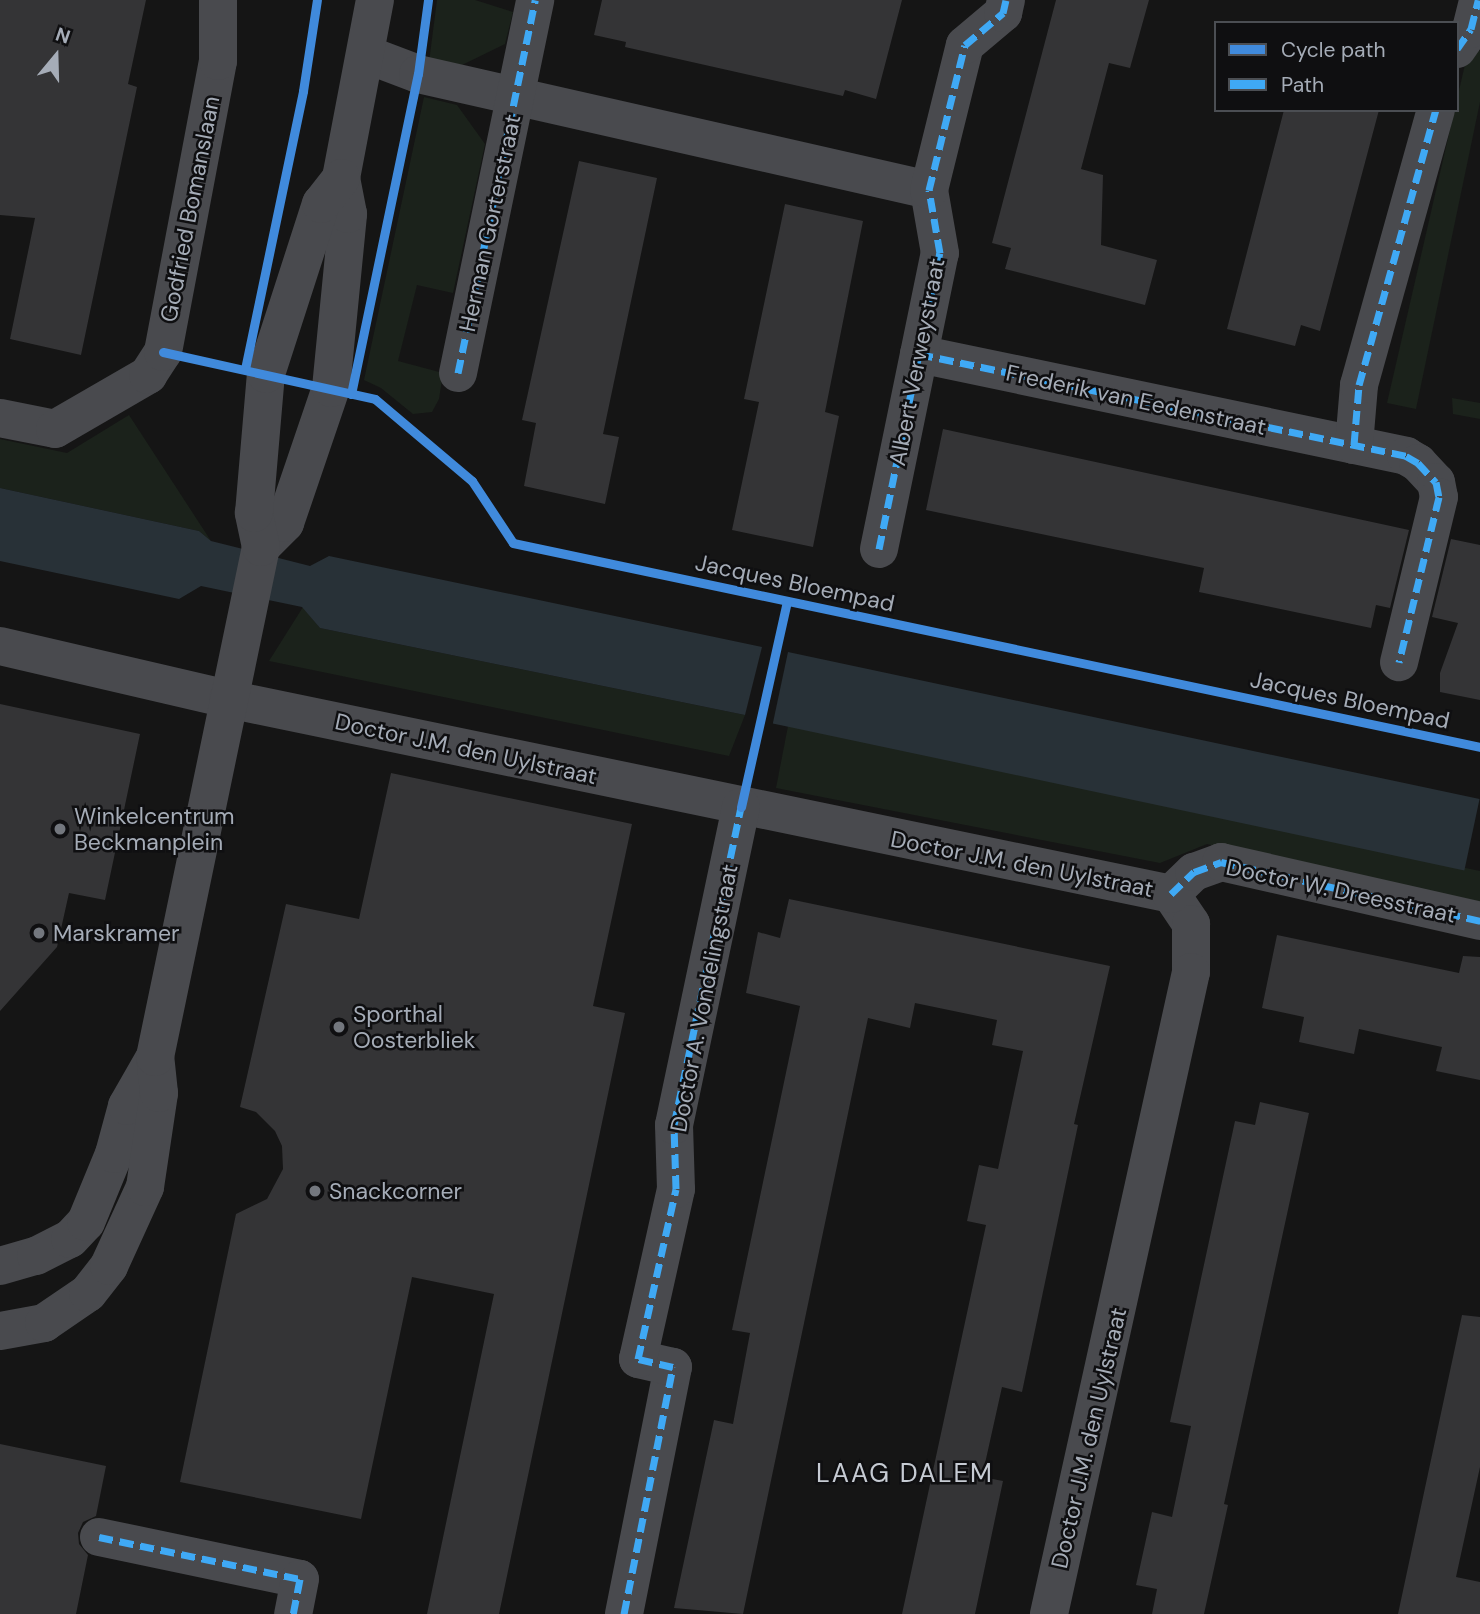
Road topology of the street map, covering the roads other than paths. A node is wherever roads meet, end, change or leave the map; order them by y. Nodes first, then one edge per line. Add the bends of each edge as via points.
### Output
1 (218, 0) edge
2 (375, 0) edge
3 (535, 0) edge
4 (1006, 0) edge
5 (1478, 0) edge
6 (1459, 46) edge
7 (368, 55) junction
8 (516, 95) junction
9 (1435, 112) edge
10 (341, 178) junction
11 (929, 190) junction
12 (919, 354) junction
13 (458, 373) dead end
14 (0, 418) edge
15 (1354, 445) junction
16 (261, 547) junction
17 (879, 549) dead end
18 (0, 646) edge
19 (1399, 662) dead end
20 (228, 699) junction
21 (741, 807) junction
22 (1171, 894) junction
23 (1480, 921) edge
24 (155, 1057) junction
25 (0, 1266) edge
26 (0, 1331) edge
27 (99, 1537) dead end
28 (293, 1614) edge
29 (624, 1614) edge
30 (1049, 1614) edge

1 - 14 street, Godfried Bomanslaan via 218,61 163,352 148,375 55,429
2 - 7 street
3 - 8 street, Herman Gorterstraat
4 - 11 street, Albert Verweystraat via 1003,13 965,45
5 - 6 street via 1471,29
7 - 8 street via 418,74
7 - 10 street
8 - 11 street
8 - 13 street, Herman Gorterstraat
9 - 15 street via 1359,385
10 - 16 street via 321,204 266,373 254,513
10 - 16 street via 348,214 331,388 285,523
11 - 12 street, Albert Verweystraat via 940,253
12 - 15 street, Frederik van Eedenstraat
12 - 17 street, Albert Verweystraat
15 - 19 street, Frederik van Eedenstraat via 1418,463 1436,482 1439,497
16 - 20 street
18 - 20 street, Doctor J.M. den Uylstraat
20 - 21 street, Doctor J.M. den Uylstraat
20 - 24 street
21 - 22 street, Doctor J.M. den Uylstraat
21 - 29 street, Doctor A. Vondelingstraat via 674,1125 676,1189 638,1359 673,1367
22 - 23 street, Doctor W. Dreesstraat via 1194,872 1221,862
22 - 30 street, Doctor J.M. den Uylstraat via 1191,924 1191,972
24 - 25 street via 127,1106 114,1154 86,1222 59,1245
24 - 26 street via 159,1093 145,1187 109,1266 69,1310 44,1323
27 - 28 street via 300,1579

